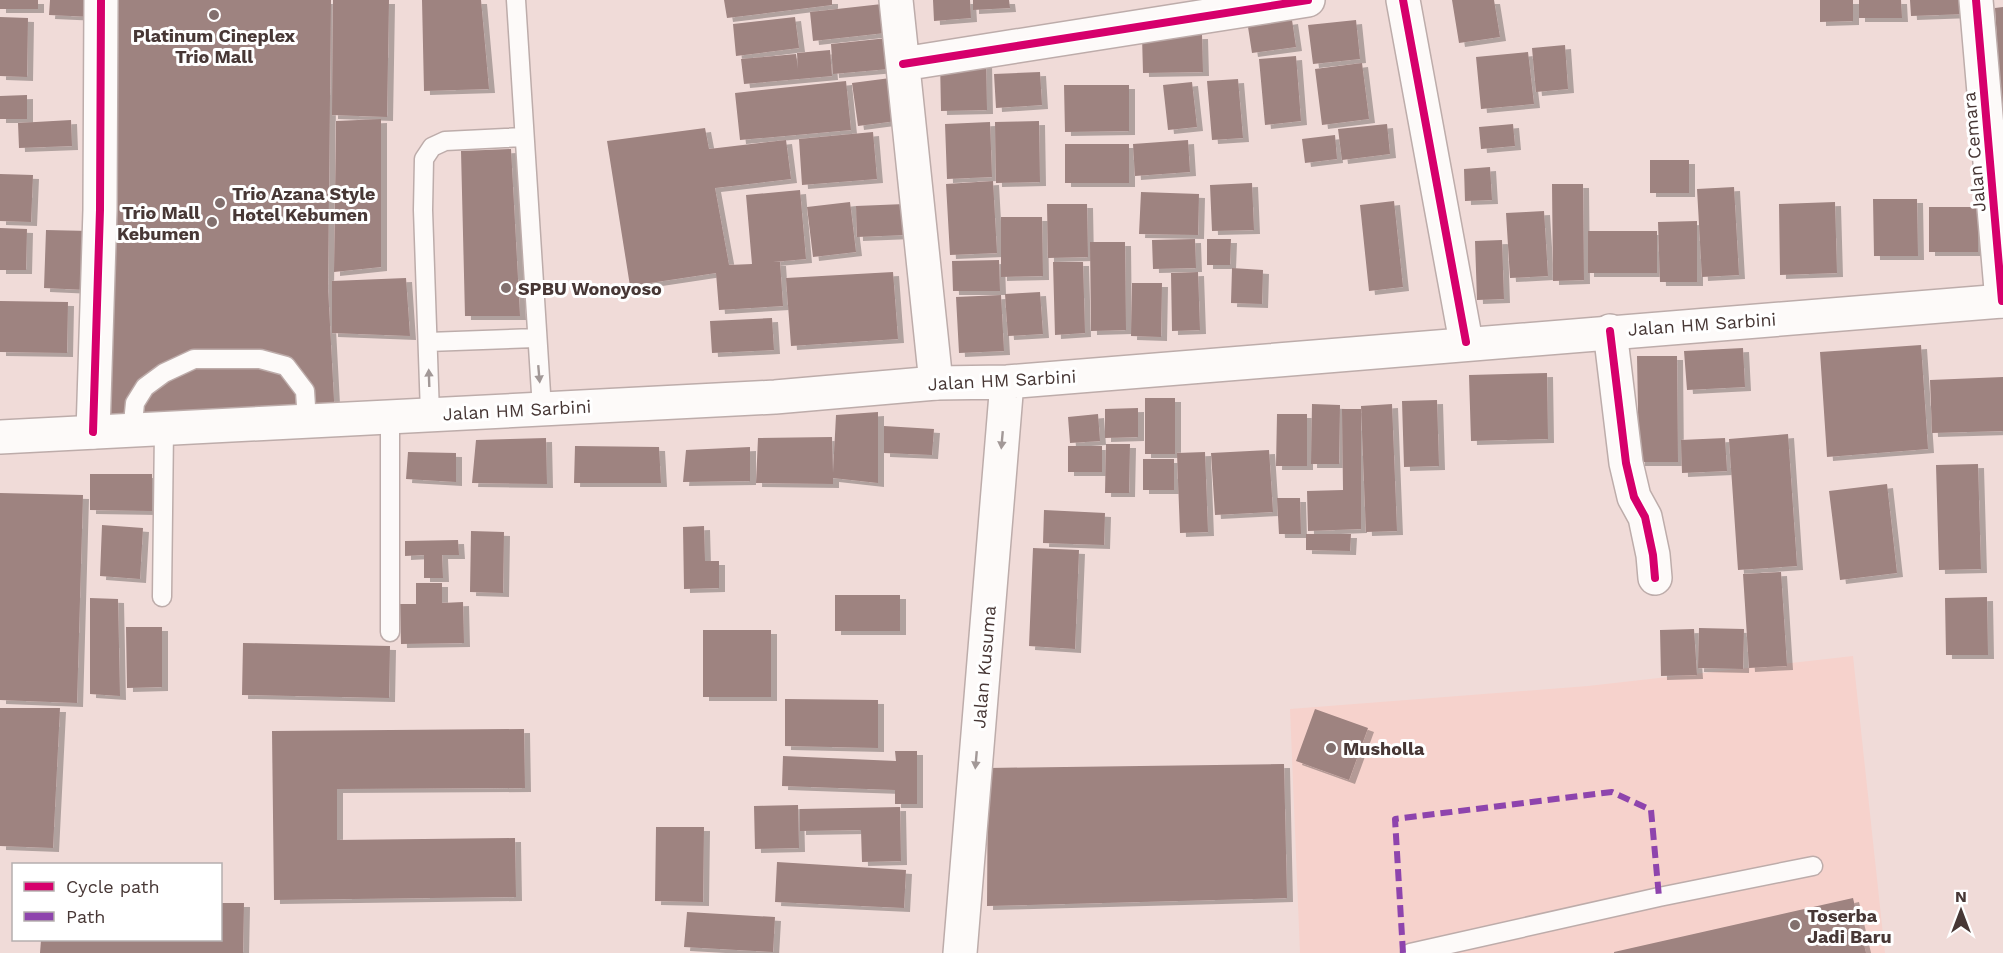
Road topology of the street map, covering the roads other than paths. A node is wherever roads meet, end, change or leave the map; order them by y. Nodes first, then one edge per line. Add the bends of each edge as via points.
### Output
1 (101, 0) edge
2 (516, 0) edge
3 (896, 0) edge
4 (1308, 0) edge
5 (1403, 0) edge
6 (1976, 0) edge
7 (903, 64) junction
8 (524, 137) junction
9 (2003, 301) edge
10 (1610, 331) junction
11 (536, 338) junction
12 (428, 342) junction
13 (1466, 342) junction
14 (1007, 382) junction
15 (936, 383) junction
16 (542, 409) junction
17 (430, 414) junction
18 (390, 417) junction
19 (307, 421) junction
20 (149, 426) junction
21 (93, 432) junction
22 (0, 436) edge
23 (1655, 578) dead end
24 (162, 597) dead end
25 (390, 632) dead end
26 (1813, 866) dead end
27 (960, 953) edge
28 (1410, 953) edge

1 - 21 main road via 100,221
2 - 8 lane
3 - 7 main road
4 - 7 main road
5 - 13 main road
6 - 9 main road, Jalan Cemara
7 - 15 main road
8 - 11 lane
8 - 12 lane via 445,141 432,147 424,159
9 - 10 main road, Jalan HM Sarbini
10 - 13 main road, Jalan HM Sarbini
10 - 23 main road via 1626,463 1634,497 1645,517
11 - 12 lane
11 -> 16 lane
17 -> 12 lane
13 - 14 main road, Jalan HM Sarbini
14 - 15 main road, Jalan HM Sarbini
14 -> 27 main road, Jalan Kusuma
15 - 16 main road, Jalan HM Sarbini via 775,397
16 - 17 main road, Jalan HM Sarbini
17 - 18 main road, Jalan HM Sarbini
18 - 19 main road, Jalan HM Sarbini
18 - 25 lane
19 - 20 main road, Jalan HM Sarbini
19 - 20 lane via 305,391 286,366 260,359 194,359 145,387 135,403
20 - 21 main road, Jalan HM Sarbini
20 - 24 lane
21 - 22 main road, Jalan HM Sarbini
26 - 28 lane

